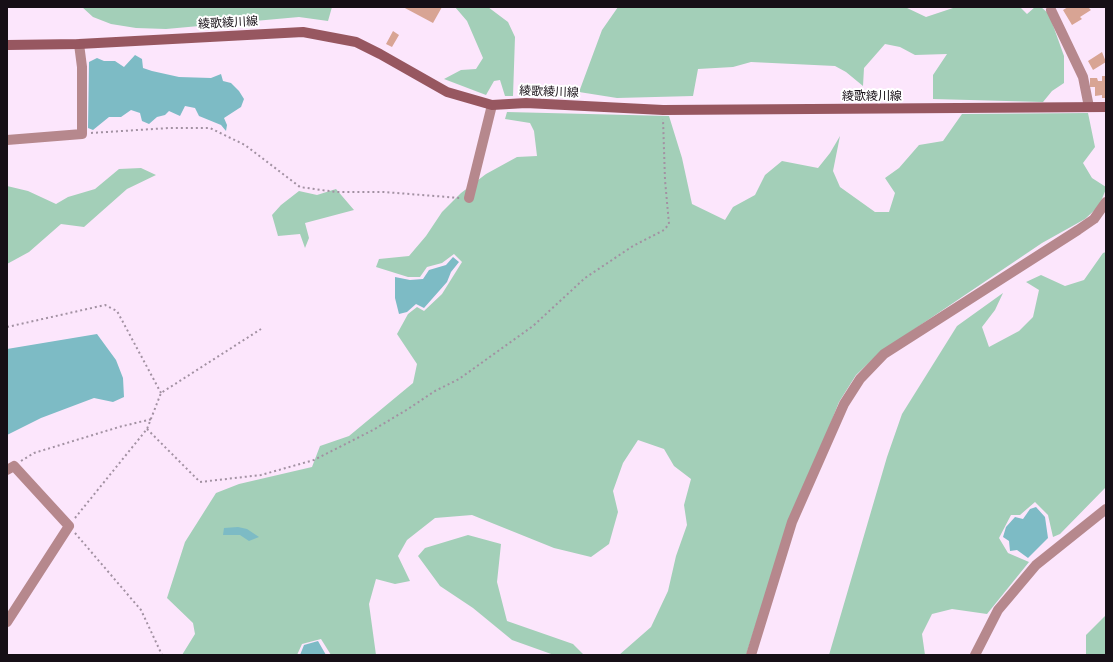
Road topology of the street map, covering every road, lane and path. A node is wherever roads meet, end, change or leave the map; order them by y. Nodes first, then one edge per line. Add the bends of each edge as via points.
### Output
1 (1051, 10) dead end
2 (79, 44) junction
3 (7, 45) edge
4 (492, 106) junction
5 (1106, 107) edge
6 (1089, 108) junction
7 (663, 110) junction
8 (82, 134) junction
9 (7, 140) edge
10 (469, 198) joint
11 (1105, 207) edge
12 (7, 327) edge
13 (261, 329) dead end
14 (161, 392) junction
15 (152, 419) junction
16 (147, 429) junction
17 (10, 468) edge
18 (1106, 509) edge
19 (69, 526) junction
20 (7, 622) edge
21 (162, 655) edge
22 (751, 655) edge
23 (975, 655) edge

1 - 6 street via 1083,77
2 - 3 main road, 綾歌綾川線
2 - 4 main road, 綾歌綾川線 via 303,32 356,42 447,92
2 - 8 street via 82,67
4 - 7 main road, 綾歌綾川線 via 526,103
4 - 10 street
5 - 6 main road, 綾歌綾川線
6 - 7 main road, 綾歌綾川線
7 - 16 path via 669,224 664,230 633,246 585,278 533,326 459,379 372,430 314,460 261,475 200,482
8 - 9 street
8 - 10 path via 210,128 245,145 300,187 336,192 384,192
11 - 22 street via 1094,219 1078,230 884,354 860,379 844,404 792,522
12 - 14 path via 105,305 117,311
13 - 14 path
14 - 15 path
15 - 16 path
15 - 17 path via 119,426 34,453
16 - 19 path
17 - 19 street
18 - 23 street via 1036,565 998,610
19 - 20 street
19 - 21 path via 141,610

